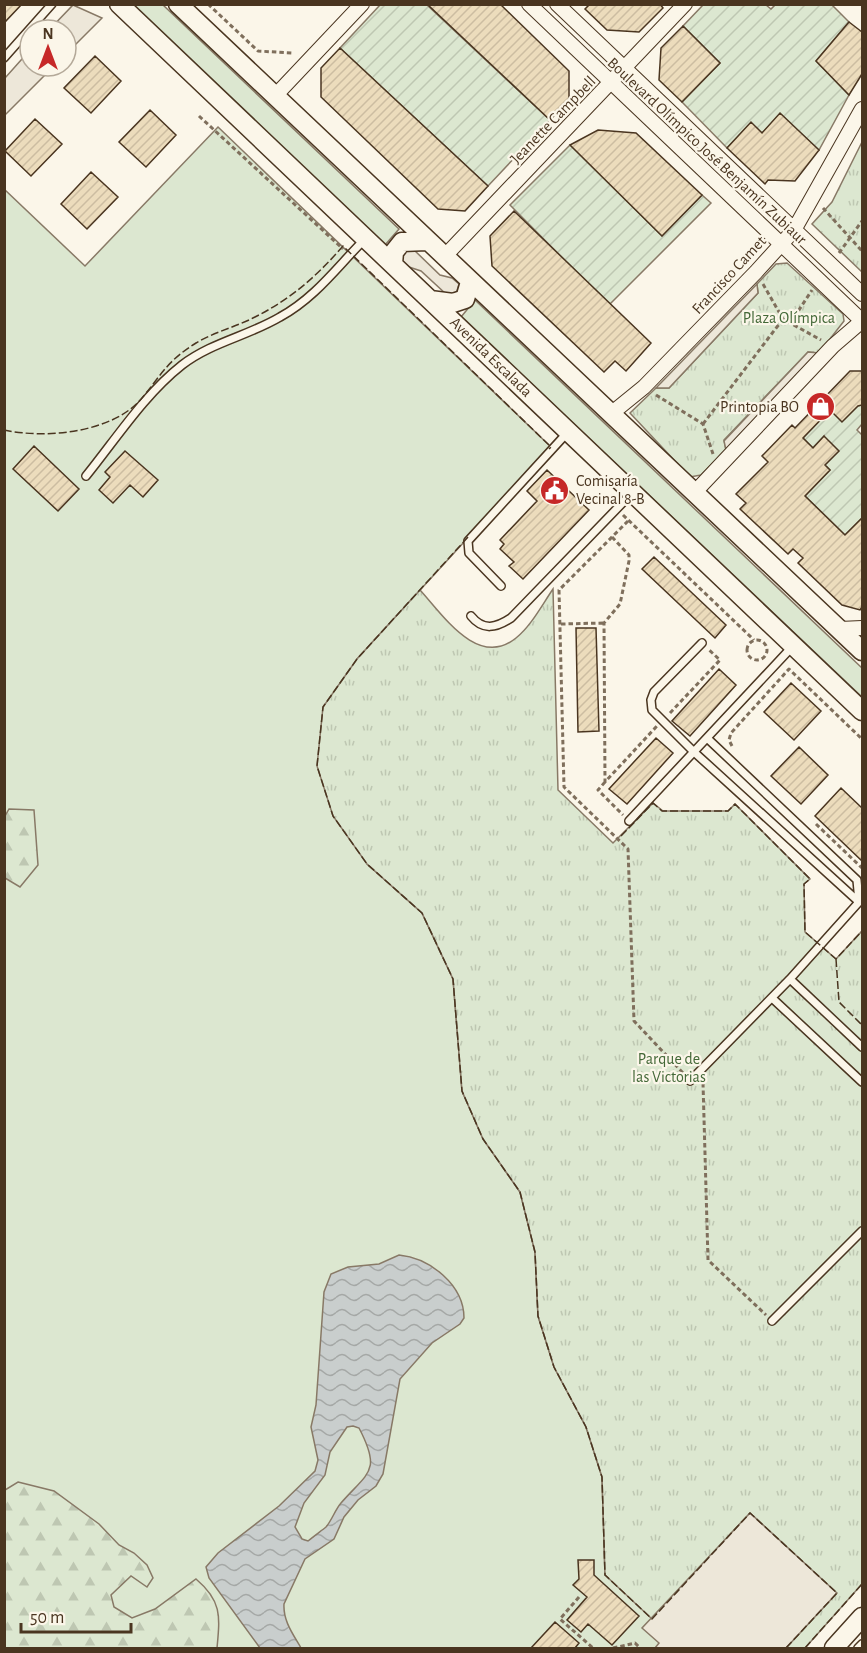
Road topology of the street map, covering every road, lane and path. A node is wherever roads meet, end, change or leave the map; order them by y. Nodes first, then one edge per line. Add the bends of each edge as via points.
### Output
1 (52, 4) edge
2 (119, 4) edge
3 (178, 4) edge
4 (208, 4) edge
5 (362, 4) edge
6 (529, 4) edge
7 (557, 4) edge
8 (685, 4) edge
9 (292, 53) dead end
10 (4, 58) edge
11 (624, 69) junction
12 (611, 82) junction
13 (275, 96) junction
14 (862, 109) edge
15 (200, 116) dead end
16 (814, 198) junction
17 (862, 221) edge
18 (794, 230) junction
19 (366, 238) junction
20 (850, 238) junction
21 (428, 241) junction
22 (781, 244) junction
23 (862, 251) edge
24 (349, 255) junction
25 (444, 257) junction
26 (393, 264) junction
27 (831, 264) junction
28 (756, 272) junction
29 (819, 279) junction
30 (470, 282) junction
31 (862, 294) edge
32 (430, 300) junction
33 (783, 319) junction
34 (862, 321) edge
35 (833, 346) junction
36 (644, 387) junction
37 (612, 413) junction
38 (703, 424) junction
39 (569, 431) junction
40 (719, 469) junction
41 (86, 477) dead end
42 (633, 492) junction
43 (695, 492) junction
44 (616, 509) junction
45 (628, 521) junction
46 (612, 537) junction
47 (501, 586) dead end
48 (471, 616) dead end
49 (604, 623) junction
50 (560, 624) junction
51 (862, 628) edge
52 (840, 629) junction
53 (754, 640) junction
54 (702, 644) joint
55 (794, 646) junction
56 (862, 651) edge
57 (862, 711) edge
58 (662, 721) junction
59 (707, 738) junction
60 (862, 739) edge
61 (694, 752) junction
62 (740, 754) dead end
63 (605, 782) junction
64 (810, 819) dead end
65 (629, 821) joint
66 (862, 868) edge
67 (859, 902) junction
68 (790, 979) junction
69 (772, 998) junction
70 (862, 1047) edge
71 (703, 1068) junction
72 (690, 1081) joint
73 (862, 1082) edge
74 (862, 1231) edge
75 (772, 1321) joint
76 (579, 1597) dead end
77 (862, 1617) edge
78 (862, 1644) edge
79 (593, 1648) edge
80 (613, 1648) edge
81 (640, 1648) edge
82 (834, 1648) edge
83 (858, 1648) edge

1 - 10 lane
2 - 19 main road, Avenida Escalada
3 - 13 main road
4 - 9 path via 258,51
5 - 13 street
6 - 12 street, Boulevard Olímpico José Benjamín Zubiaur
7 - 11 street, Boulevard Olímpico José Benjamín Zubiaur
8 - 11 street, Jeanette Campbell
11 - 12 street, Jeanette Campbell
11 - 18 street, Boulevard Olímpico José Benjamín Zubiaur
12 - 22 street, Boulevard Olímpico José Benjamín Zubiaur
12 - 25 street, Jeanette Campbell
13 - 21 main road
14 - 16 street, Francisco Camet
15 - 24 path
16 - 18 street, Francisco Camet
16 - 20 path
17 - 20 path
18 - 22 street, Francisco Camet
18 - 27 street, Boulevard Olímpico José Benjamín Zubiaur
19 - 24 lane
19 - 26 main road, Avenida Escalada
20 - 23 path
20 - 27 path
21 - 25 main road
21 - 26 main road via 402,242 394,252
22 - 28 street, Francisco Camet
22 - 29 street, Boulevard Olímpico José Benjamín Zubiaur
24 - 41 lane via 332,277 302,303 279,318 203,350 180,367 160,385
25 - 30 main road
26 - 32 main road, Avenida Escalada
27 - 31 street, Boulevard Olímpico José Benjamín Zubiaur
28 - 33 path
28 - 36 street, Francisco Camet
29 - 33 path via 797,313
29 - 34 street, Boulevard Olímpico José Benjamín Zubiaur
30 - 32 main road via 465,299 453,303
30 - 37 main road
32 - 39 main road, Avenida Escalada
33 - 35 path
33 - 38 path
34 - 35 street
35 - 40 street
36 - 37 street, Francisco Camet
36 - 38 path
37 - 43 main road
38 - 40 path
39 - 42 main road, Avenida Escalada
39 - 47 lane via 468,541 469,553
40 - 43 street
42 - 44 lane
42 - 55 main road, Avenida Escalada
43 - 52 main road
44 - 45 path
44 - 48 lane via 512,618 500,626 486,627
45 - 46 path
45 - 53 path
46 - 49 path via 629,555 629,561 621,604
46 - 50 path via 559,590
49 - 50 path
49 - 63 path
50 - 72 path via 564,787 628,849 634,1021
51 - 52 street
52 - 56 main road
53 - 53 path via 747,653 755,661 765,657 767,647
54 - 58 lane via 654,692 652,710
54 - 58 path via 720,660
55 - 57 main road, Avenida Escalada
55 - 59 lane
58 - 61 lane
58 - 63 path
59 - 61 lane
59 - 67 lane via 857,880
60 - 62 path via 789,669 731,733 731,745
61 - 65 lane
61 - 67 lane
63 - 65 path via 598,790
64 - 66 path
67 - 68 lane
68 - 69 lane
68 - 70 lane
69 - 71 lane
69 - 73 lane
71 - 72 lane
71 - 75 path via 708,1260
74 - 75 lane
76 - 79 path via 560,1619
77 - 82 main road
78 - 83 lane
80 - 81 path via 635,1643

